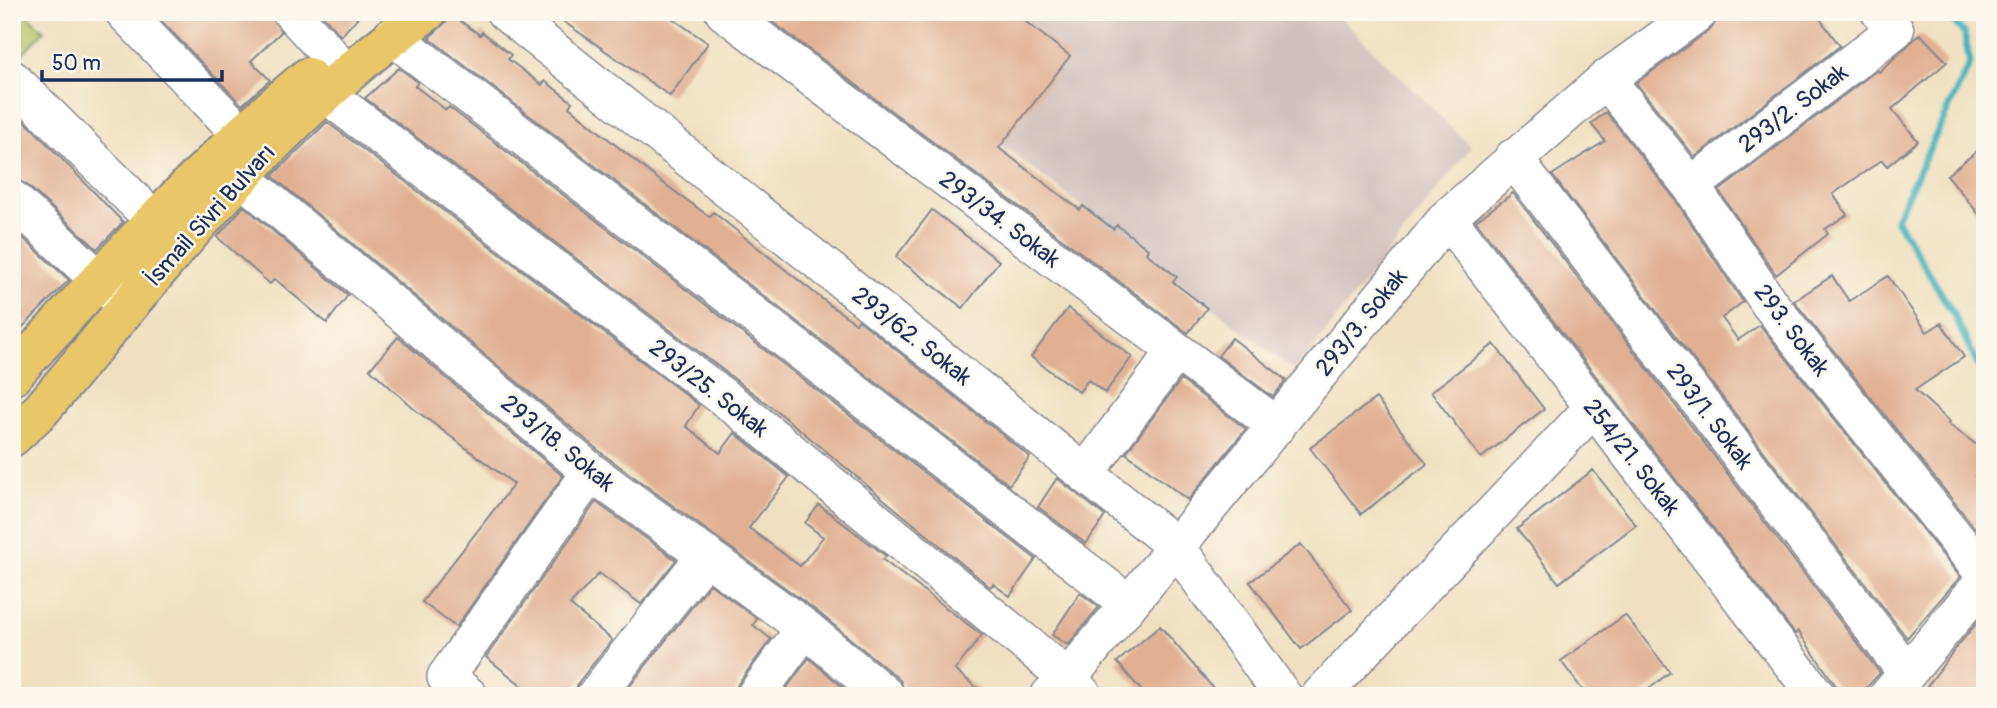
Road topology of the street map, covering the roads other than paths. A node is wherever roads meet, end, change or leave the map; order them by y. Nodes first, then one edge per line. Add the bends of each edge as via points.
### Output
1 (124, 12) edge
2 (291, 12) edge
3 (426, 12) edge
4 (505, 12) edge
5 (724, 12) edge
6 (1699, 12) edge
7 (1888, 21) edge
8 (386, 24) edge
9 (328, 75) junction
10 (12, 79) edge
11 (1606, 79) junction
12 (240, 133) junction
13 (1513, 158) junction
14 (240, 176) junction
15 (1691, 186) junction
16 (12, 199) edge
17 (1447, 218) junction
18 (154, 220) junction
19 (97, 281) junction
20 (129, 307) junction
21 (1177, 351) junction
22 (12, 376) edge
23 (12, 385) edge
24 (1593, 408) junction
25 (41, 410) junction
26 (1277, 426) junction
27 (12, 437) edge
28 (591, 472) junction
29 (1085, 474) junction
30 (1177, 546) junction
31 (706, 555) junction
32 (1985, 578) edge
33 (1129, 604) junction
34 (805, 628) junction
35 (1897, 689) edge
36 (1067, 690) edge
37 (469, 696) edge
38 (595, 696) edge
39 (755, 696) edge
40 (886, 696) edge
41 (1283, 696) edge
42 (1320, 696) edge
43 (1817, 696) edge

1 - 12 street
2 - 9 street, 293/25. Sokak
3 - 8 main road, İsmail Sivri Bulvarı
4 - 29 street, 293/62. Sokak
5 - 21 street, 293/34. Sokak
6 - 11 street, 293/3. Sokak
7 - 15 street, 293/2. Sokak
8 - 9 main road, İsmail Sivri Bulvarı
8 - 33 street
9 - 12 main road, İsmail Sivri Bulvarı
9 - 14 main road, İsmail Sivri Bulvarı
9 - 36 street, 293/25. Sokak via 740,410
10 - 18 street
11 - 13 street, 293/3. Sokak
11 - 15 street, 293. Sokak
12 - 18 main road, İsmail Sivri Bulvarı
13 - 17 street, 293/3. Sokak
13 - 35 street, 293/1. Sokak
14 - 20 main road, İsmail Sivri Bulvarı
14 - 28 street, 293/18. Sokak
15 - 32 street, 293. Sokak via 1769,303
16 - 19 street
17 - 24 street, 254/21. Sokak
17 - 26 street, 293/3. Sokak
18 - 19 main road, İsmail Sivri Bulvarı
19 - 20 street
19 - 22 main road, İsmail Sivri Bulvarı
20 - 25 main road, İsmail Sivri Bulvarı
21 - 26 street, 293/34. Sokak
21 - 29 street
23 - 25 street
24 - 42 street
24 - 43 street, 254/21. Sokak
25 - 27 main road, İsmail Sivri Bulvarı
26 - 30 street, 293/3. Sokak
28 - 31 street, 293/18. Sokak
28 - 37 street via 446,677
29 - 30 street, 293/62. Sokak
30 - 33 street, 293/3. Sokak
30 - 41 street, 293/62. Sokak
31 - 34 street, 293/18. Sokak
31 - 38 street
32 - 35 street
33 - 36 street, 293/3. Sokak
34 - 39 street
34 - 40 street, 293/18. Sokak

